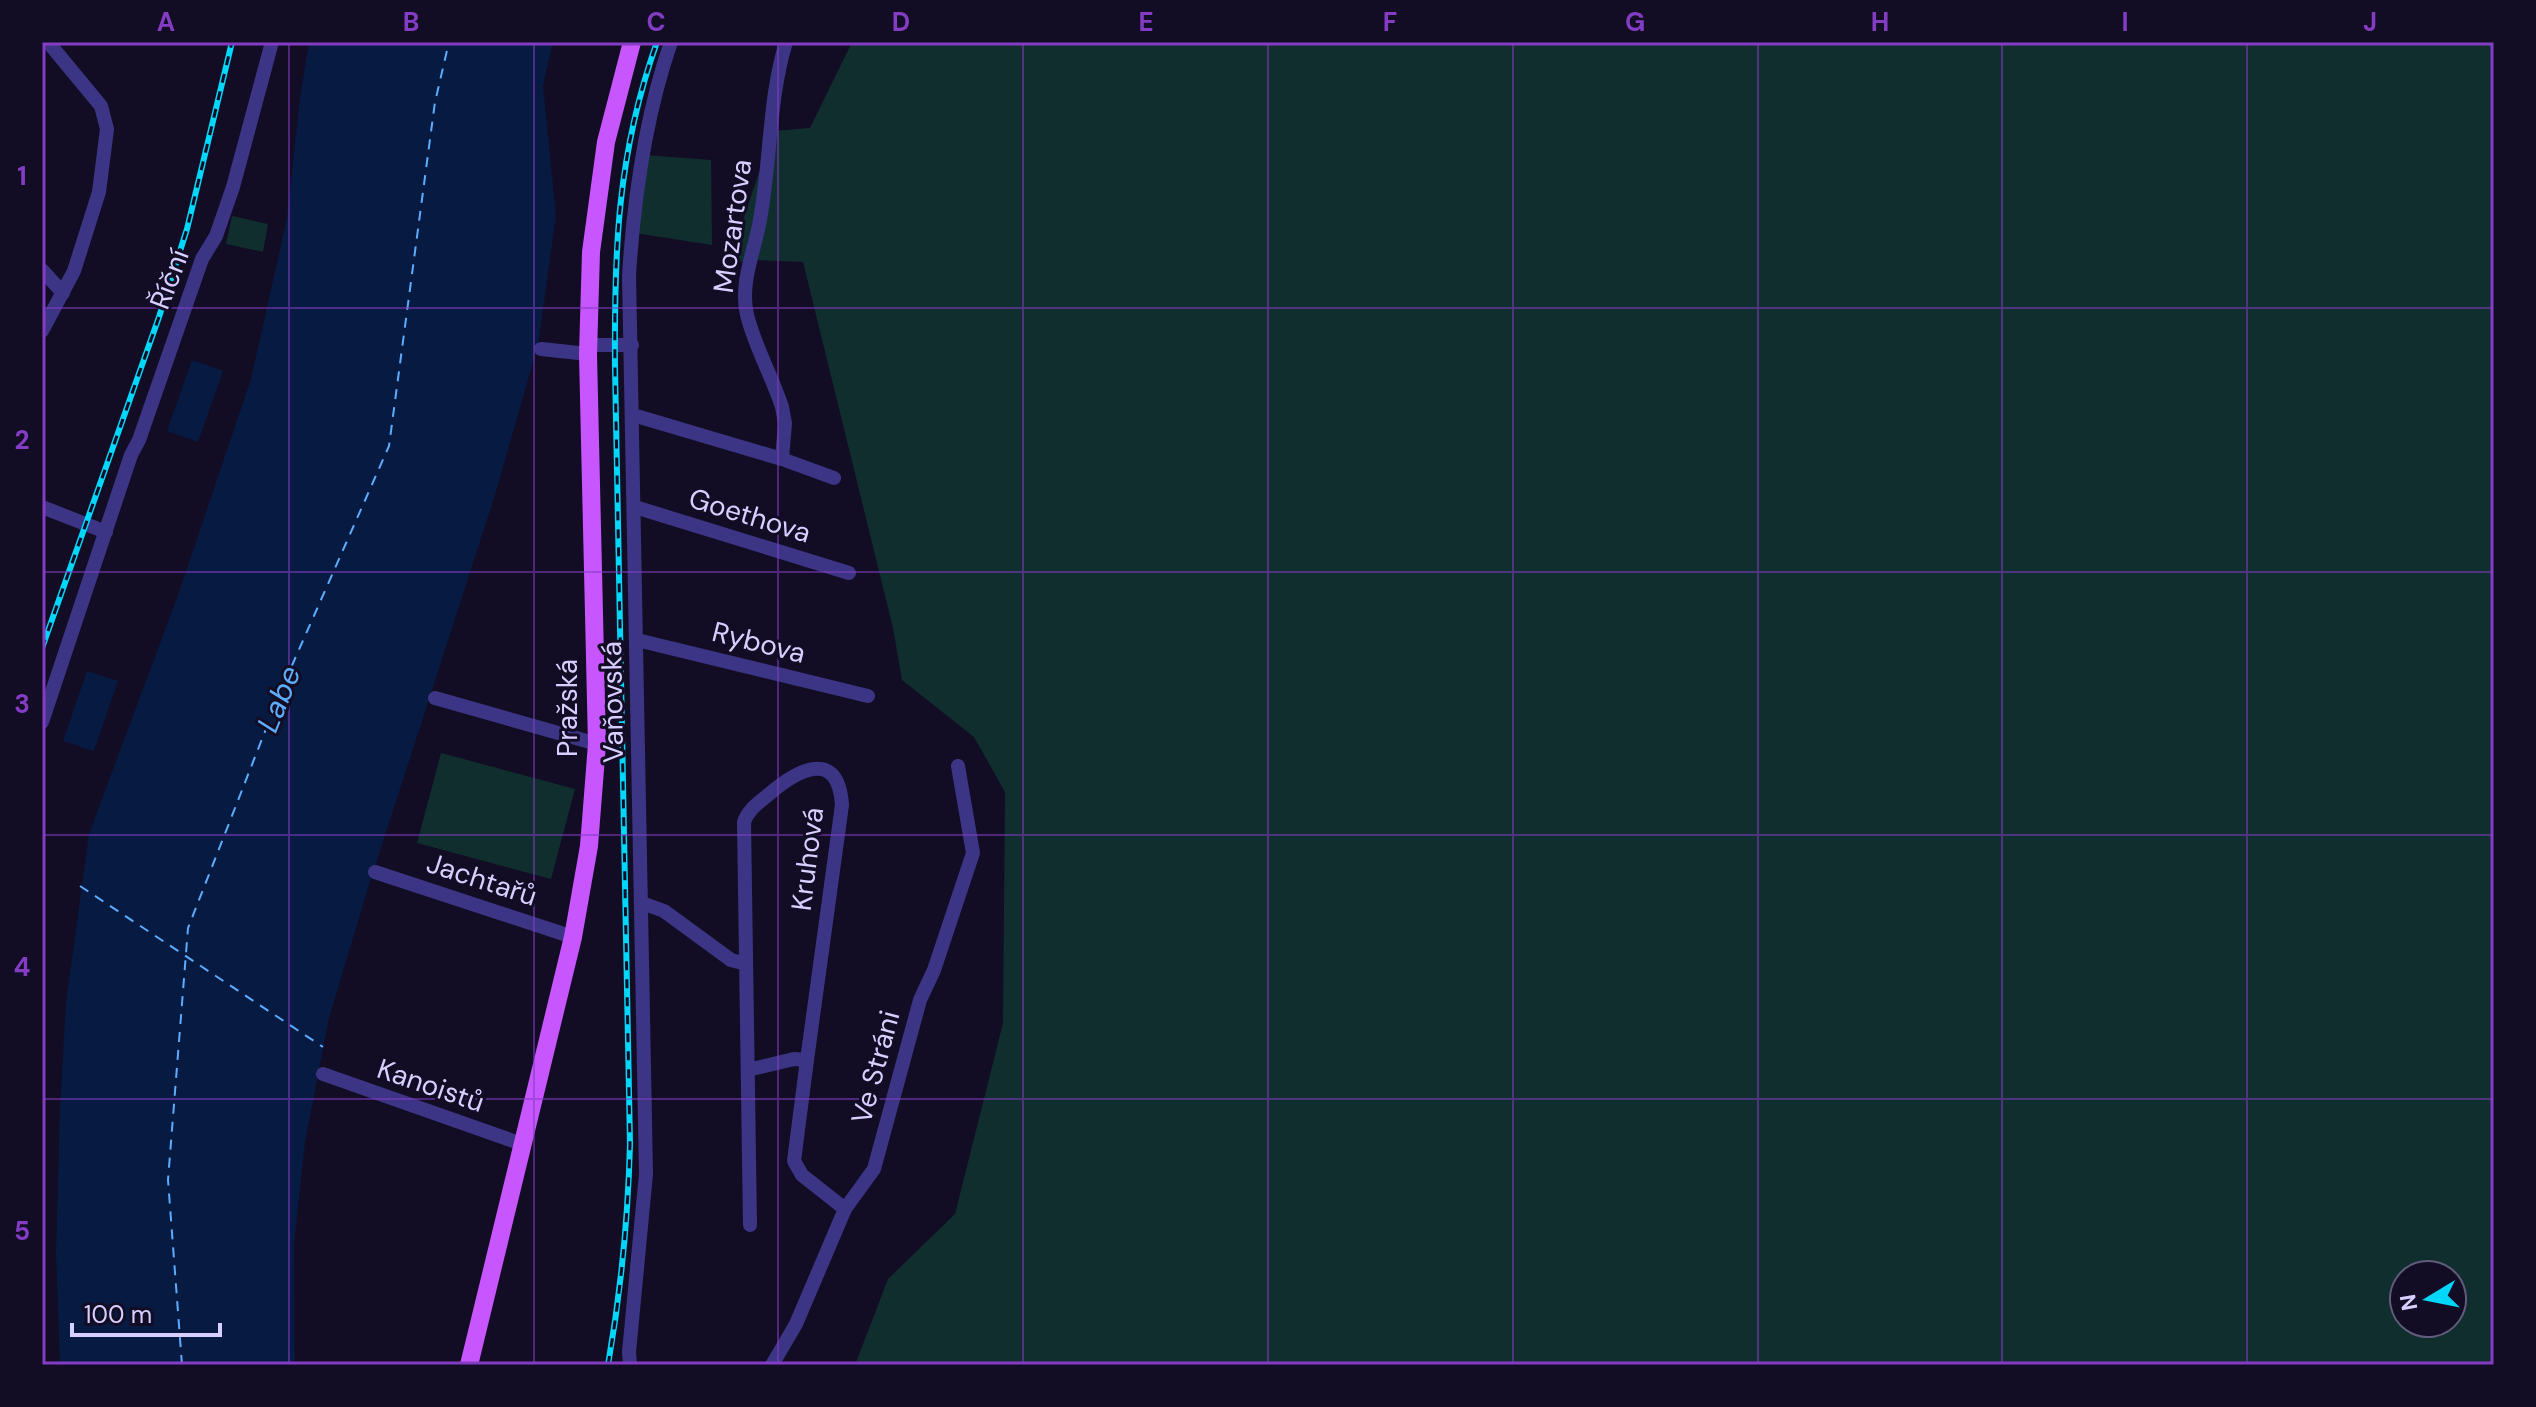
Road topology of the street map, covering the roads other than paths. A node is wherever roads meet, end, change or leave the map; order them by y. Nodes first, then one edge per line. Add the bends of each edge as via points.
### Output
1 (48, 42) edge
2 (272, 42) edge
3 (632, 42) edge
4 (671, 42) edge
5 (786, 42) edge
6 (42, 270) edge
7 (63, 293) junction
8 (42, 331) edge
9 (632, 345) junction
10 (541, 349) dead end
11 (588, 350) junction
12 (633, 415) junction
13 (782, 459) junction
14 (834, 478) dead end
15 (42, 507) edge
16 (635, 507) junction
17 (106, 532) junction
18 (849, 573) dead end
19 (637, 640) junction
20 (868, 696) dead end
21 (435, 698) dead end
22 (42, 722) edge
23 (597, 744) junction
24 (958, 766) dead end
25 (375, 872) dead end
26 (642, 903) junction
27 (573, 937) junction
28 (746, 964) junction
29 (807, 1060) junction
30 (748, 1070) junction
31 (323, 1074) dead end
32 (522, 1144) junction
33 (845, 1209) junction
34 (750, 1225) dead end
35 (469, 1365) edge
36 (630, 1365) edge
37 (772, 1365) edge

1 - 7 street via 101,106 107,129 99,192
2 - 17 street, Říční via 233,187 202,259
3 - 11 main road, Pražská via 599,183
4 - 9 street, Vaňovská via 648,124 633,221
5 - 13 street, Mozartova via 746,287 747,313 782,407
6 - 7 street
7 - 8 street
9 - 11 street
9 - 12 street, Vaňovská
10 - 11 street
11 - 23 main road, Pražská
12 - 13 street
12 - 16 street, Vaňovská
13 - 14 street
15 - 17 street
16 - 18 street, Goethova
16 - 19 street, Vaňovská
17 - 22 street, Říční
19 - 20 street, Rybova
19 - 26 street, Vaňovská
21 - 23 street
23 - 27 main road, Pražská via 589,846
24 - 33 street, Ve Stráni via 973,853 920,1000 874,1169
25 - 27 street, Jachtařů
26 - 28 street via 664,911 731,960
26 - 36 street, Vaňovská via 646,1174
27 - 32 main road, Pražská
28 - 29 street, Kruhová via 746,816 797,773 815,767 825,770 836,782 842,805
28 - 30 street, Kruhová
29 - 30 street
29 - 33 street, Kruhová via 794,1161 802,1175
30 - 34 street, Kruhová
31 - 32 street, Kanoistů
32 - 35 main road, Pražská
33 - 37 street, Ve Stráni via 796,1324

